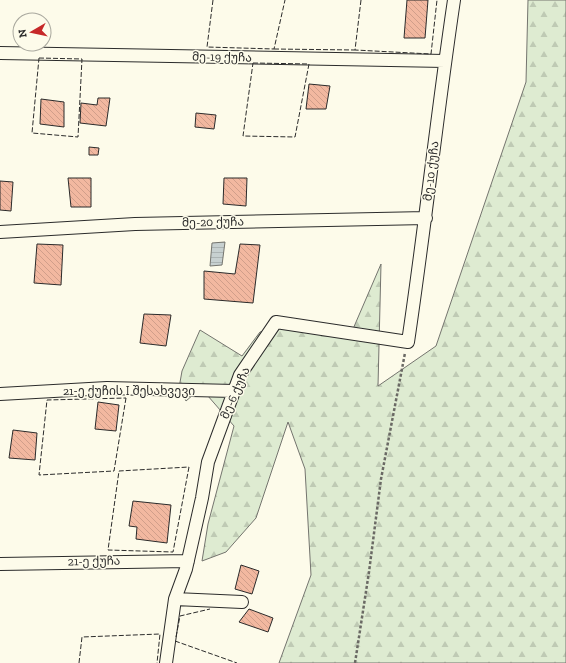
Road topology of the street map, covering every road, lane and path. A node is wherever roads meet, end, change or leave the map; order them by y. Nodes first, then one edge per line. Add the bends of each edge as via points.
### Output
1 (454, 0) edge
2 (0, 53) edge
3 (445, 61) junction
4 (426, 218) junction
5 (0, 232) edge
6 (407, 344) junction
7 (234, 391) junction
8 (0, 394) edge
9 (188, 561) junction
10 (0, 564) edge
11 (175, 599) junction
12 (242, 602) dead end
13 (166, 663) edge
14 (355, 663) edge

1 - 3 street, მე-10 ქუჩა
2 - 3 street, მე-19 ქუჩა
3 - 4 street, მე-10 ქუჩა
4 - 5 street, მე-20 ქუჩა via 134,224
4 - 6 street, მე-10 ქუჩა
6 - 7 street, მე-6 ქუჩა via 276,322 240,375
6 - 14 path via 381,480
7 - 8 street, 21-ე ქუჩის I შესახვევი via 107,388
7 - 9 street, მე-6 ქუჩა via 208,462
9 - 10 street, 21-ე ქუჩა
9 - 11 street, მე-6 ქუჩა
11 - 12 street
11 - 13 street, მე-6 ქუჩა

